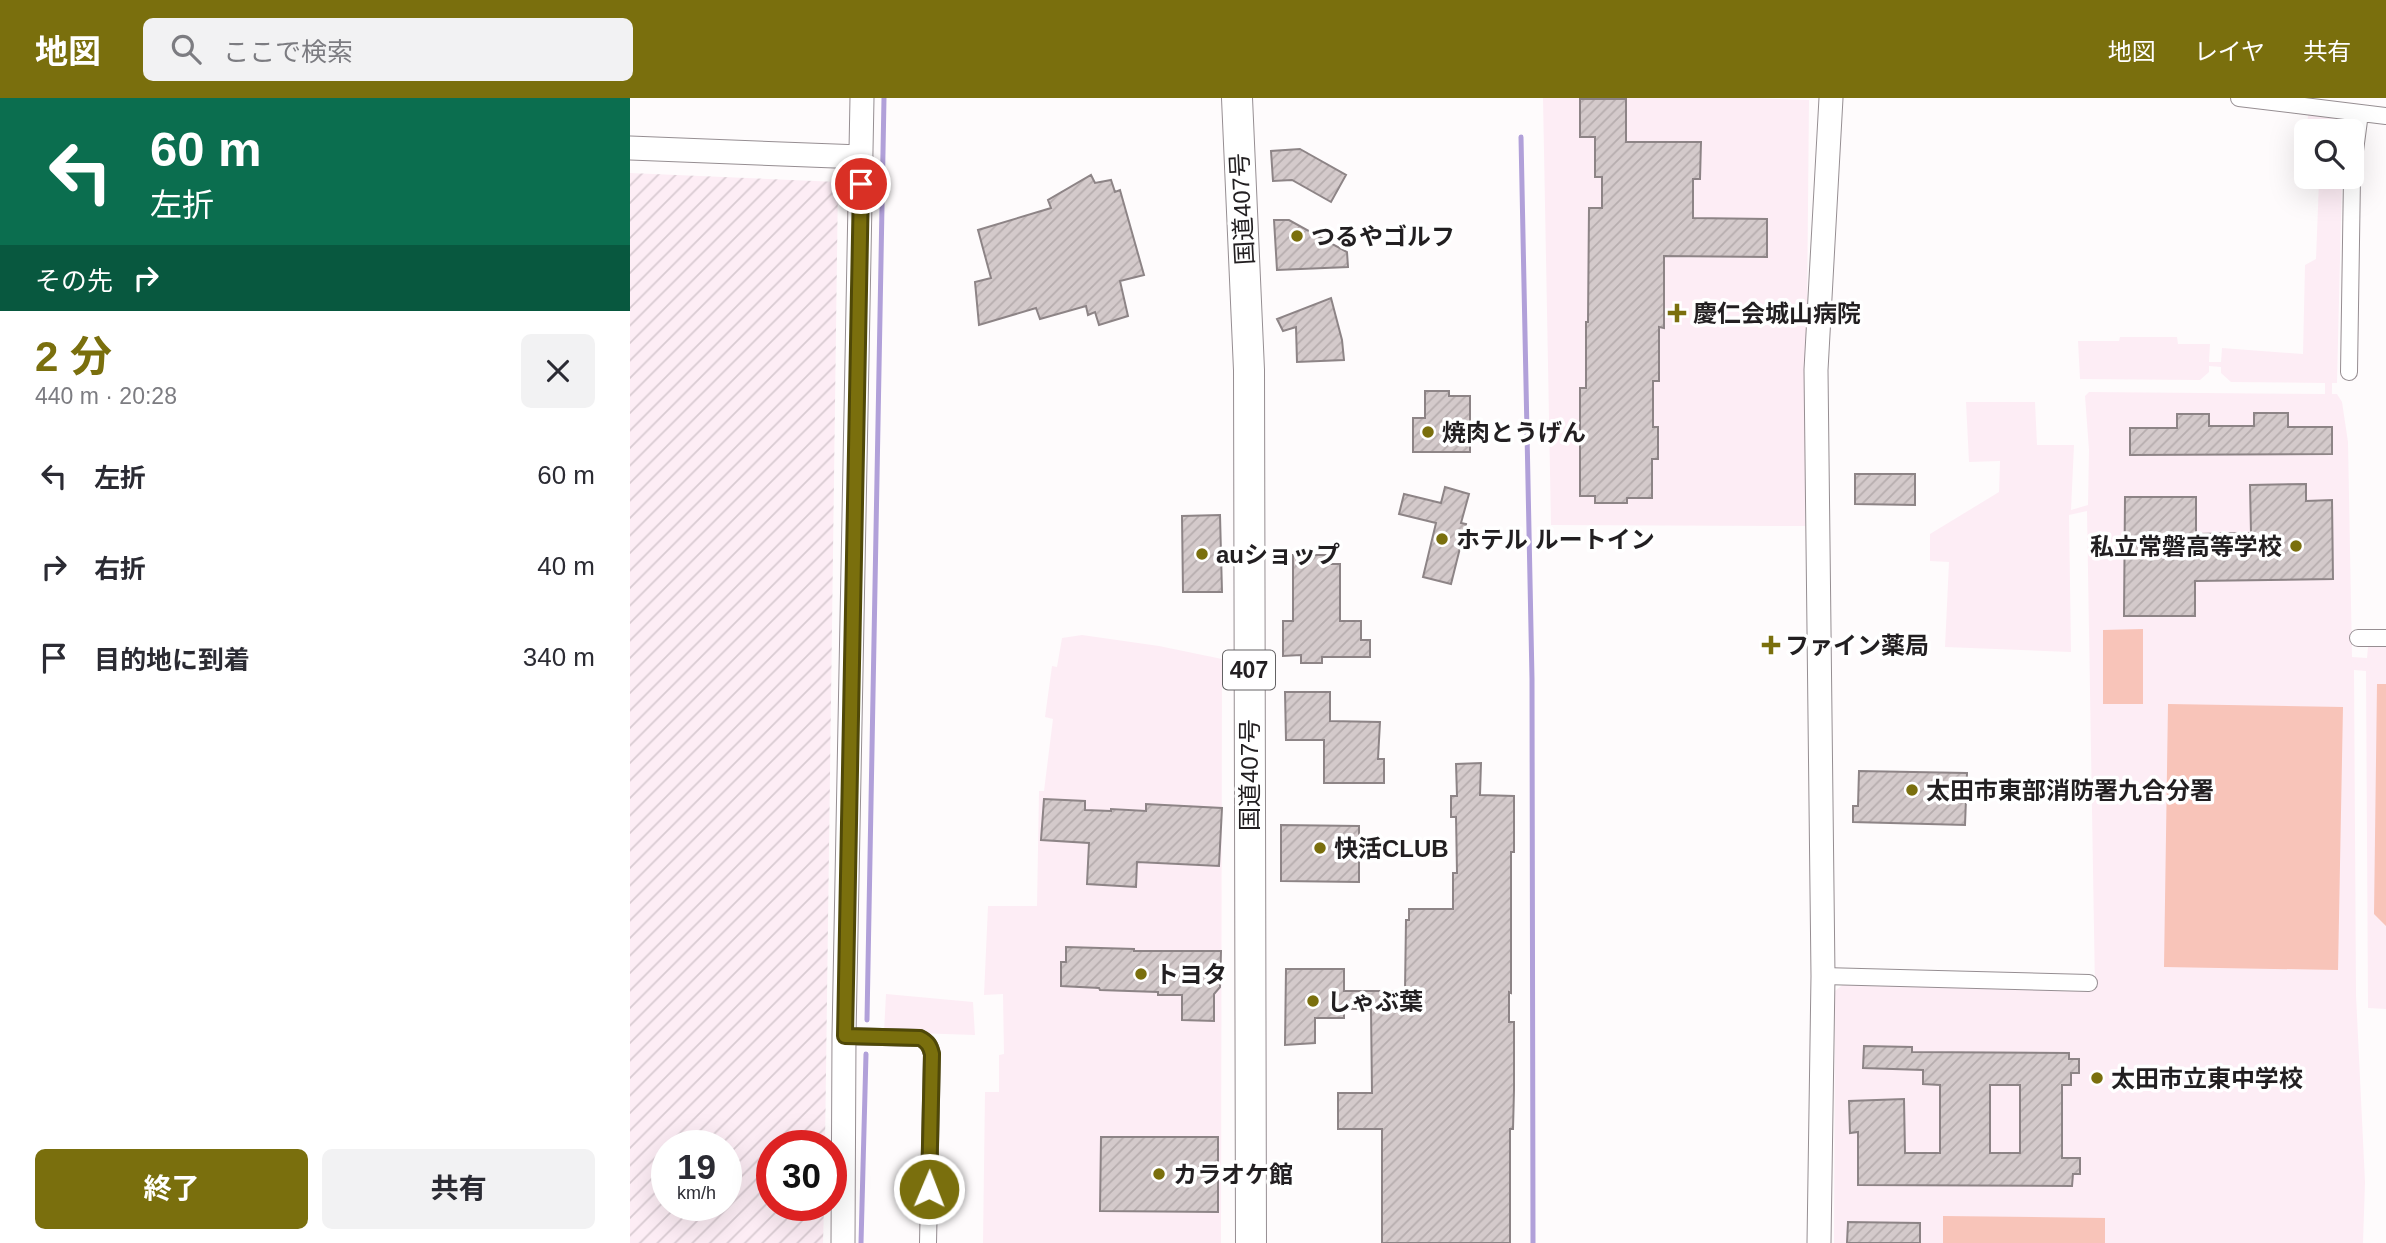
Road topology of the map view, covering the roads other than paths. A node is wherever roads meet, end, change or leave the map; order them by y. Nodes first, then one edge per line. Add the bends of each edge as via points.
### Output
1 (862, 98) edge
2 (1237, 98) edge
3 (1831, 98) edge
4 (2239, 98) edge
5 (2360, 113) junction
6 (2386, 116) edge
7 (2359, 119) edge
8 (630, 148) edge
9 (861, 157) junction
10 (2352, 189) edge
11 (2349, 372) dead end
12 (2358, 638) dead end
13 (2386, 638) edge
14 (1823, 976) junction
15 (2088, 983) dead end
16 (845, 1036) junction
17 (843, 1243) edge
18 (928, 1243) edge
19 (1251, 1243) edge
20 (1819, 1243) edge

1 - 9 street
2 - 19 highway, 国道407号 / 407 via 1249,370
3 - 14 street via 1816,370
4 - 5 street
5 - 6 street
5 - 7 street
8 - 9 street
9 - 16 street
10 - 11 street
12 - 13 street
14 - 15 street
14 - 20 street
16 - 17 street
16 - 18 street via 920,1038 930,1047

